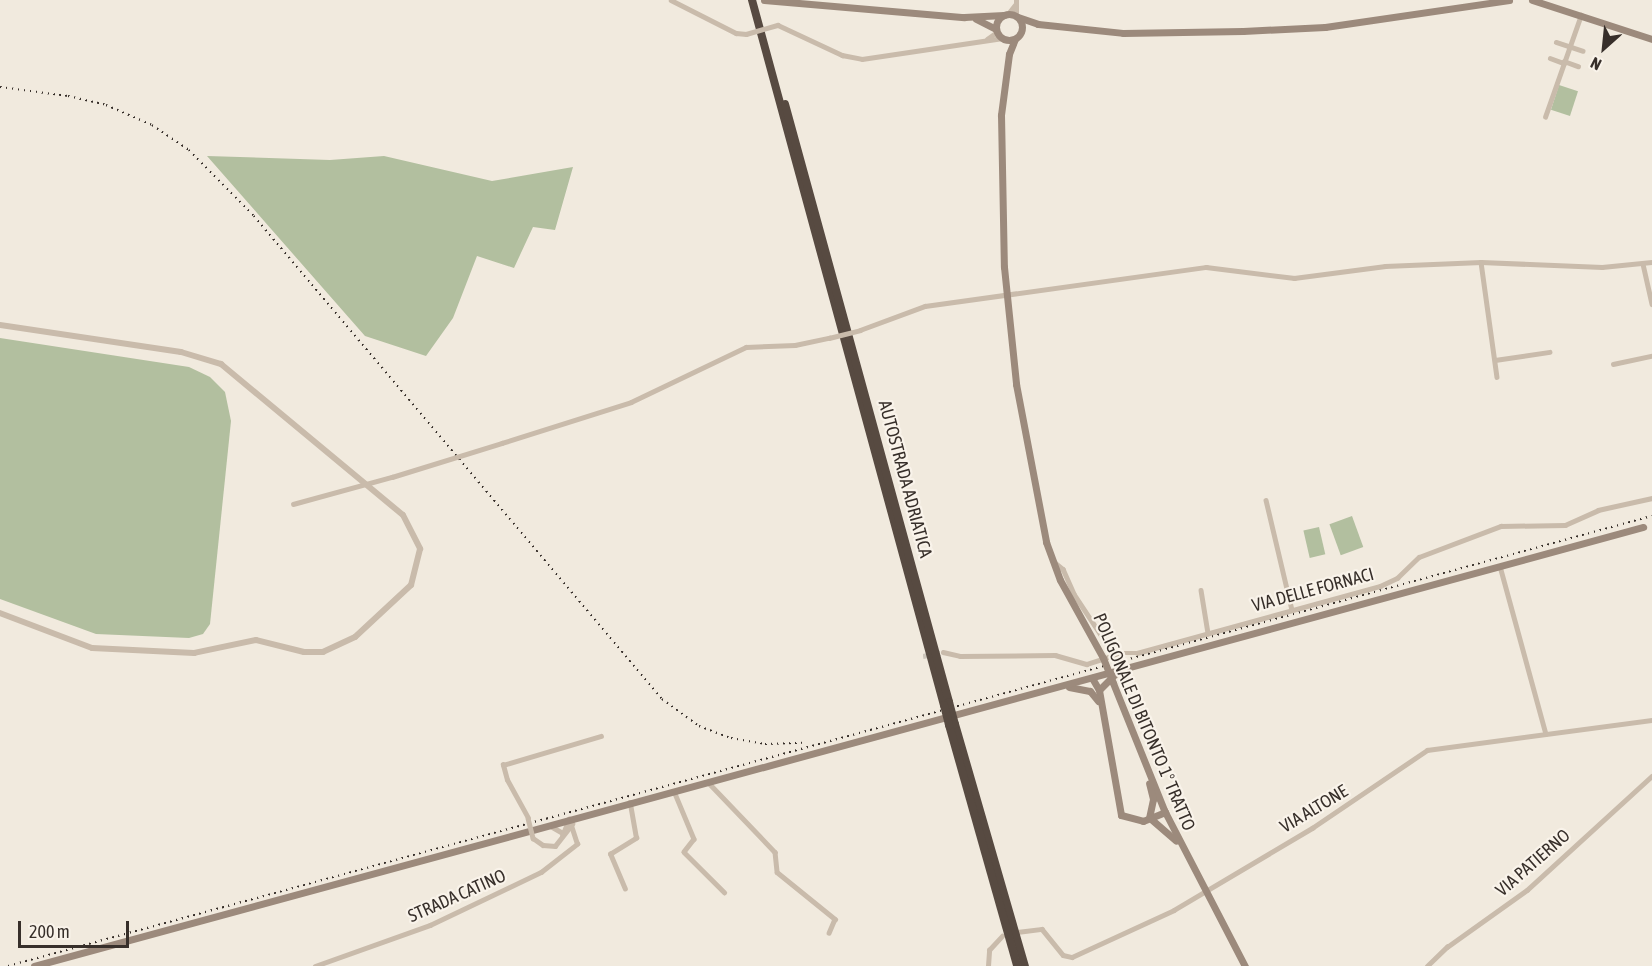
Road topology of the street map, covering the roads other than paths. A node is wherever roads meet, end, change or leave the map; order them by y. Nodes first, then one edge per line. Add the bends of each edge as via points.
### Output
1 (671, 0) edge
2 (752, 0) edge
3 (758, 0) edge
4 (765, 0) edge
5 (1509, 0) edge
6 (1532, 0) edge
7 (777, 1) edge
8 (1016, 3) edge
9 (1011, 15) junction
10 (1581, 15) junction
11 (964, 17) junction
12 (1038, 24) junction
13 (1022, 31) junction
14 (1000, 35) junction
15 (1015, 39) junction
16 (1652, 39) edge
17 (1556, 42) dead end
18 (1570, 46) junction
19 (1583, 51) dead end
20 (1009, 54) junction
21 (1550, 58) dead end
22 (1564, 62) junction
23 (1578, 66) dead end
24 (1545, 117) dead end
25 (1481, 262) junction
26 (1652, 262) edge
27 (1643, 264) junction
28 (1006, 295) junction
29 (1652, 304) edge
30 (0, 325) edge
31 (1549, 352) dead end
32 (1652, 356) edge
33 (1495, 360) junction
34 (1613, 364) dead end
35 (1497, 378) dead end
36 (366, 484) junction
37 (1652, 498) edge
38 (1266, 500) dead end
39 (293, 504) dead end
40 (1643, 527) dead end
41 (1052, 560) junction
42 (1500, 566) junction
43 (1201, 590) dead end
44 (1292, 610) junction
45 (0, 613) edge
46 (1208, 633) junction
47 (943, 652) tunnel mouth
48 (1118, 654) junction
49 (1119, 671) junction
50 (1092, 678) junction
51 (1061, 687) junction
52 (1097, 695) junction
53 (946, 704) junction
54 (1652, 720) edge
55 (952, 725) junction
56 (1546, 734) junction
57 (601, 736) dead end
58 (1146, 766) junction
59 (1652, 776) edge
60 (708, 782) junction
61 (674, 791) junction
62 (630, 803) junction
63 (1165, 812) junction
64 (1149, 818) junction
65 (570, 822) junction
66 (549, 825) junction
67 (575, 832) junction
68 (565, 834) junction
69 (1185, 852) junction
70 (625, 889) dead end
71 (1204, 891) junction
72 (724, 892) dead end
73 (1017, 932) dead end
74 (829, 933) dead end
75 (1002, 936) dead end
76 (34, 966) edge
77 (315, 966) edge
78 (988, 966) edge
79 (1017, 966) edge
80 (1025, 966) edge
81 (1245, 966) edge
82 (1427, 966) edge

1 - 14 street, bridge via 736,33 778,25 842,55 862,59
2 - 53 highway, AUTOSTRADA ADRIATICA
3 - 53 highway, AUTOSTRADA ADRIATICA
4 - 7 main road
5 - 12 main road via 1303,29 1145,34
6 - 10 main road
7 - 11 main road
8 - 9 street
9 - 11 main road
9 - 12 main road
9 - 13 main road
9 - 14 main road
10 - 16 main road
10 - 18 street
11 - 14 main road
12 - 13 main road
13 - 15 main road
14 - 15 main road
14 - 20 main road
15 - 20 main road
17 - 18 street
18 - 19 street
18 - 22 street
20 - 28 main road, POLIGONALE DI BITONTO 1° TRATTO via 1001,115
21 - 22 street
22 - 23 street
22 - 24 street
25 - 27 street via 1602,267
25 - 28 street via 1384,266 1294,278 1206,267
25 - 33 street
26 - 27 street
27 - 29 street
28 - 36 street, bridge via 925,306 860,330 795,345 746,347 631,402
28 - 41 main road, POLIGONALE DI BITONTO 1° TRATTO via 1024,444
30 - 36 street via 181,352 220,364
31 - 33 street
32 - 34 street
33 - 35 street
36 - 39 street
36 - 45 street via 411,525 420,549 419,564 411,585 398,599 341,646 304,652 256,640 194,653 101,649
37 - 44 street, VIA DELLE FORNACI via 1598,510 1566,525 1501,526 1419,556 1389,583
38 - 44 street
40 - 42 main road
41 - 48 street via 1063,569 1074,594 1111,651
41 - 58 main road, POLIGONALE DI BITONTO 1° TRATTO, bridge via 1103,658
42 - 49 main road
42 - 56 street
43 - 46 street
44 - 46 street, VIA DELLE FORNACI
46 - 48 street, VIA DELLE FORNACI via 1137,653
47 - 48 street, VIA DELLE FORNACI via 960,656 1055,655 1087,664
49 - 50 main road
49 - 52 main road
50 - 51 main road
50 - 52 main road
51 - 52 main road via 1078,687
51 - 60 main road
52 - 64 main road via 1120,814 1135,821
53 - 55 highway, AUTOSTRADA ADRIATICA, bridge
54 - 56 street, VIA ALTONE via 1569,734
55 - 79 highway, AUTOSTRADA ADRIATICA
55 - 80 highway, AUTOSTRADA ADRIATICA
56 - 71 street, VIA ALTONE via 1427,750 1312,828
57 - 68 street, bridge via 503,765 533,838 550,847
58 - 63 main road, POLIGONALE DI BITONTO 1° TRATTO
58 - 64 main road via 1153,799
59 - 82 street, VIA PATIERNO via 1527,890 1447,947
60 - 61 main road
60 - 74 street via 775,852 777,872 835,919
61 - 62 main road
61 - 72 street via 694,839 684,852
62 - 65 main road
62 - 70 street via 636,838 610,854
63 - 64 main road
63 - 69 main road, POLIGONALE DI BITONTO 1° TRATTO
64 - 69 main road via 1166,829
65 - 66 main road
65 - 67 street
65 - 68 street
66 - 68 street
66 - 76 main road
67 - 68 street
67 - 77 street, STRADA CATINO via 577,844 541,872 472,908
69 - 71 main road, POLIGONALE DI BITONTO 1° TRATTO
71 - 73 street, VIA ALTONE via 1174,910 1072,957 1063,955 1042,928
71 - 81 main road, POLIGONALE DI BITONTO 1° TRATTO
75 - 78 street via 989,950

